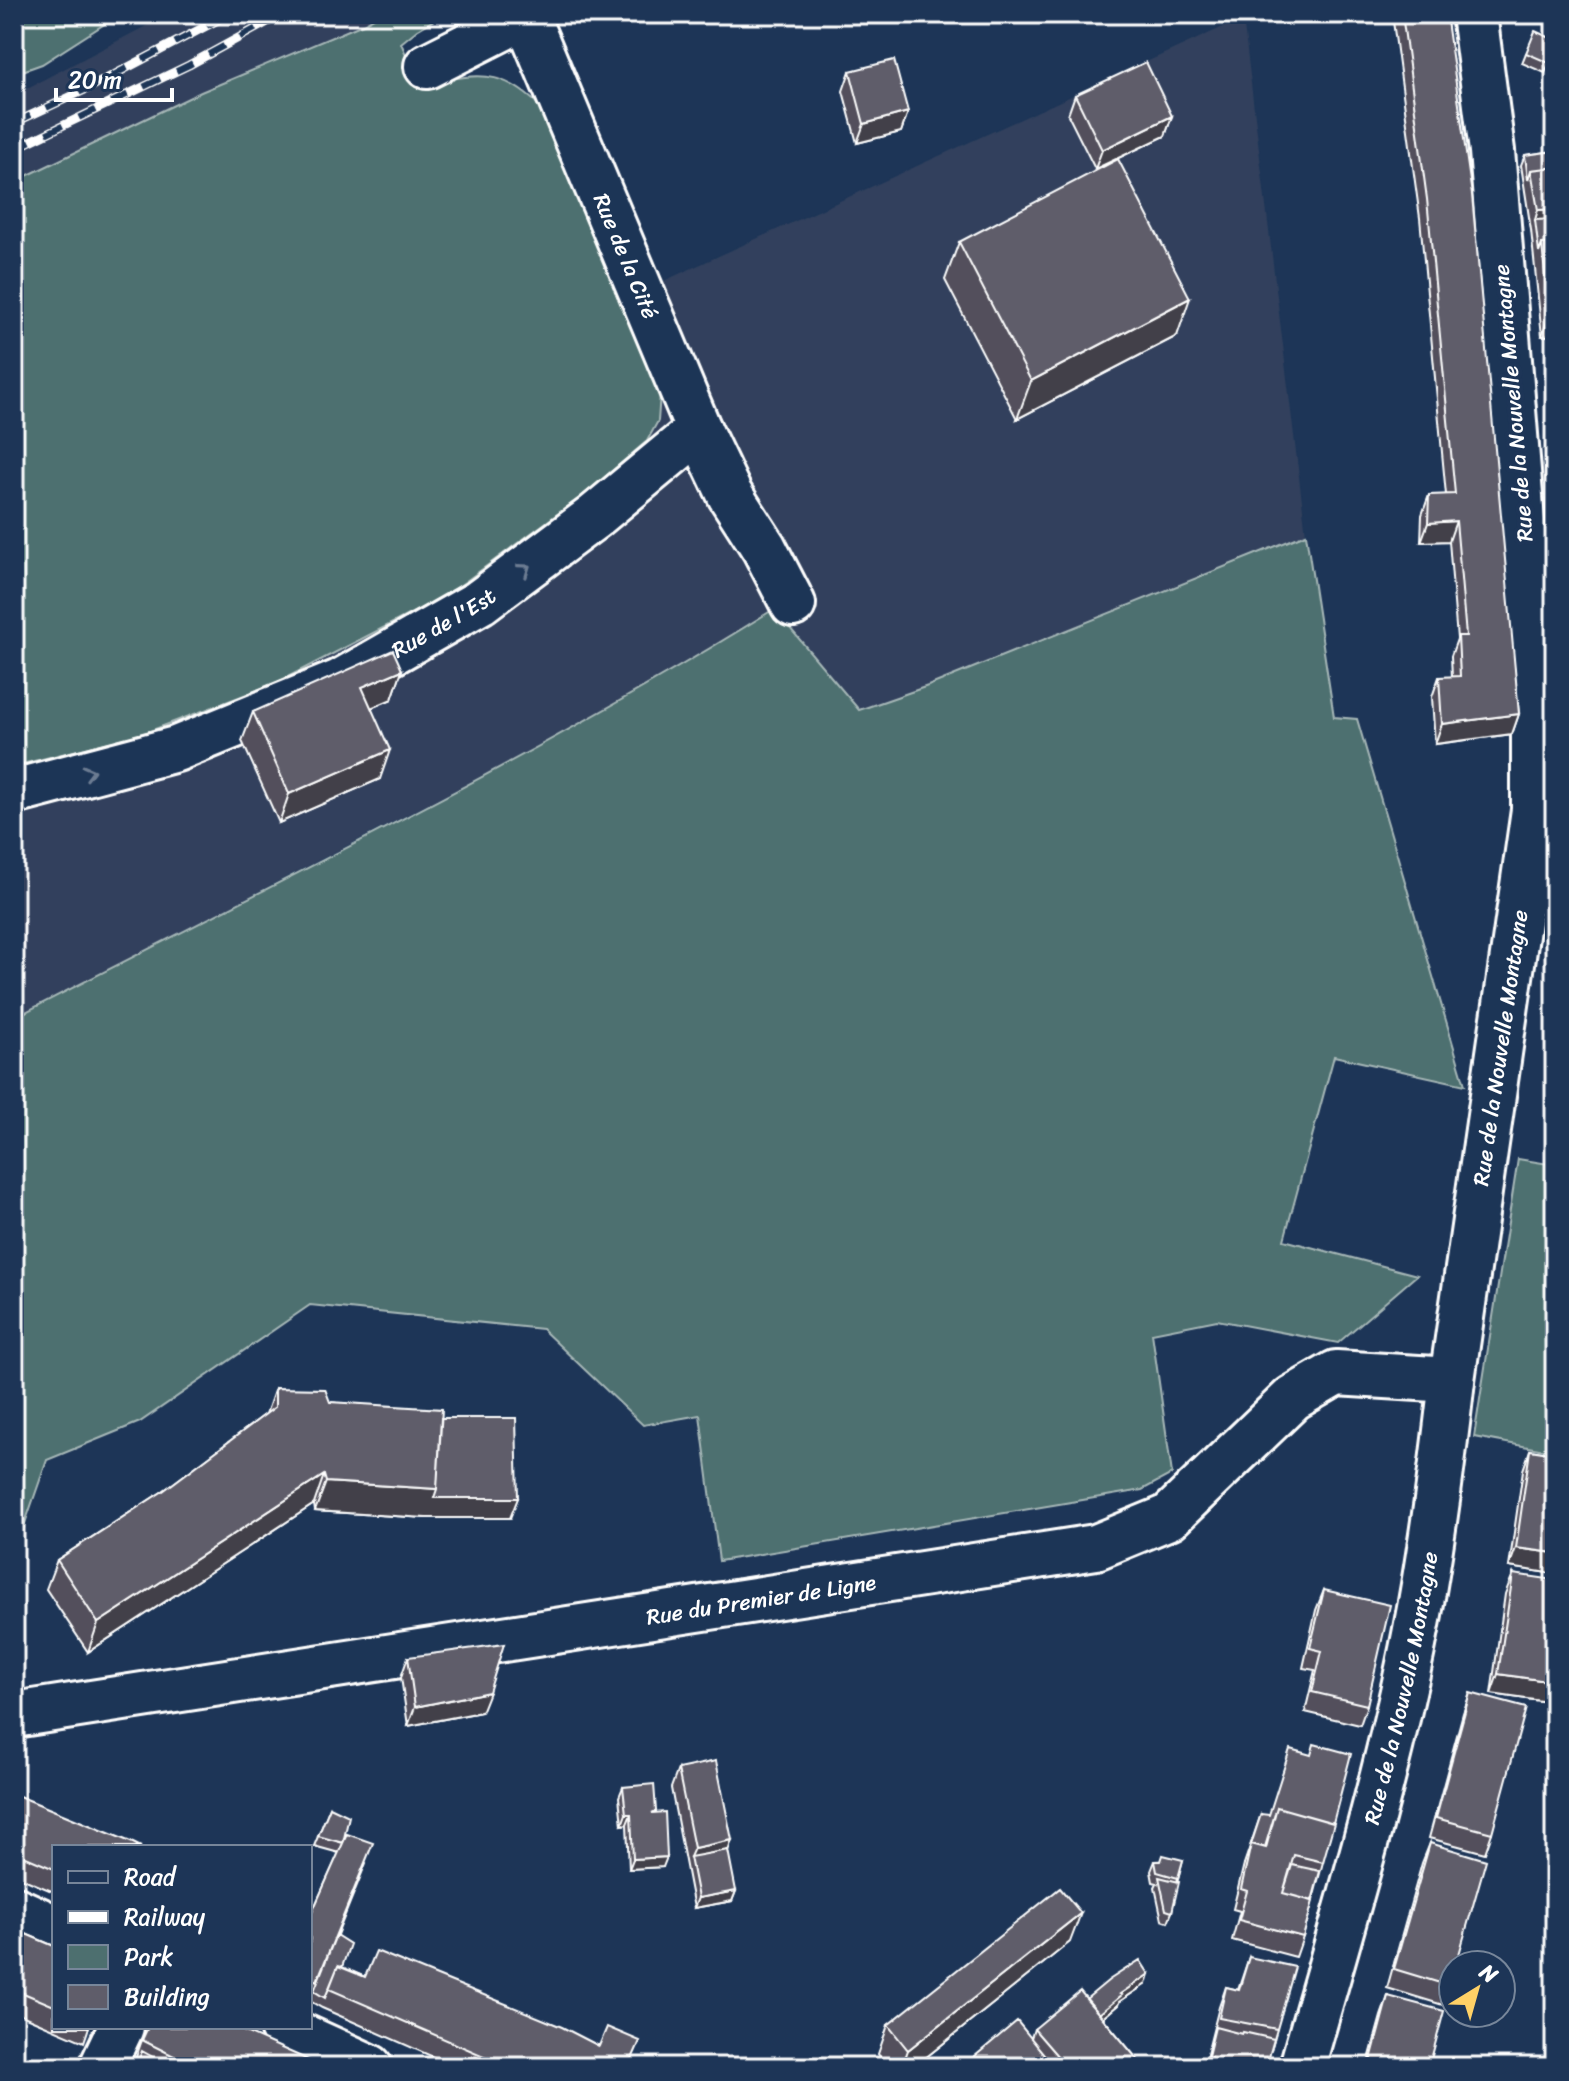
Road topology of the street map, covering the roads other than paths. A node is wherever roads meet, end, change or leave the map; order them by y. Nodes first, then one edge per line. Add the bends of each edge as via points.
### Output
1 (1474, 14) edge
2 (528, 15) edge
3 (427, 66) dead end
4 (699, 430) junction
5 (793, 604) dead end
6 (14, 792) edge
7 (1452, 1380) junction
8 (14, 1715) edge
9 (14, 1909) edge
10 (52, 1926) edge
11 (120, 2029) edge
12 (286, 2029) edge
13 (102, 2067) edge
14 (370, 2067) edge
15 (1302, 2067) edge

1 - 7 street, Rue de la Nouvelle Montagne via 1492,151 1534,668 1534,810
2 - 3 street, Rue de la Cité
2 - 4 street, Rue de la Cité
4 - 5 street, Rue de la Cité
6 -> 4 street, Rue de l'Est via 176,749 340,682 480,602
7 - 8 street, Rue du Premier de Ligne via 1336,1373 1293,1398 1169,1517 1096,1547
7 - 15 street, Rue de la Nouvelle Montagne via 1412,1648 1389,1753
9 - 10 street
11 - 13 street
12 - 14 street

